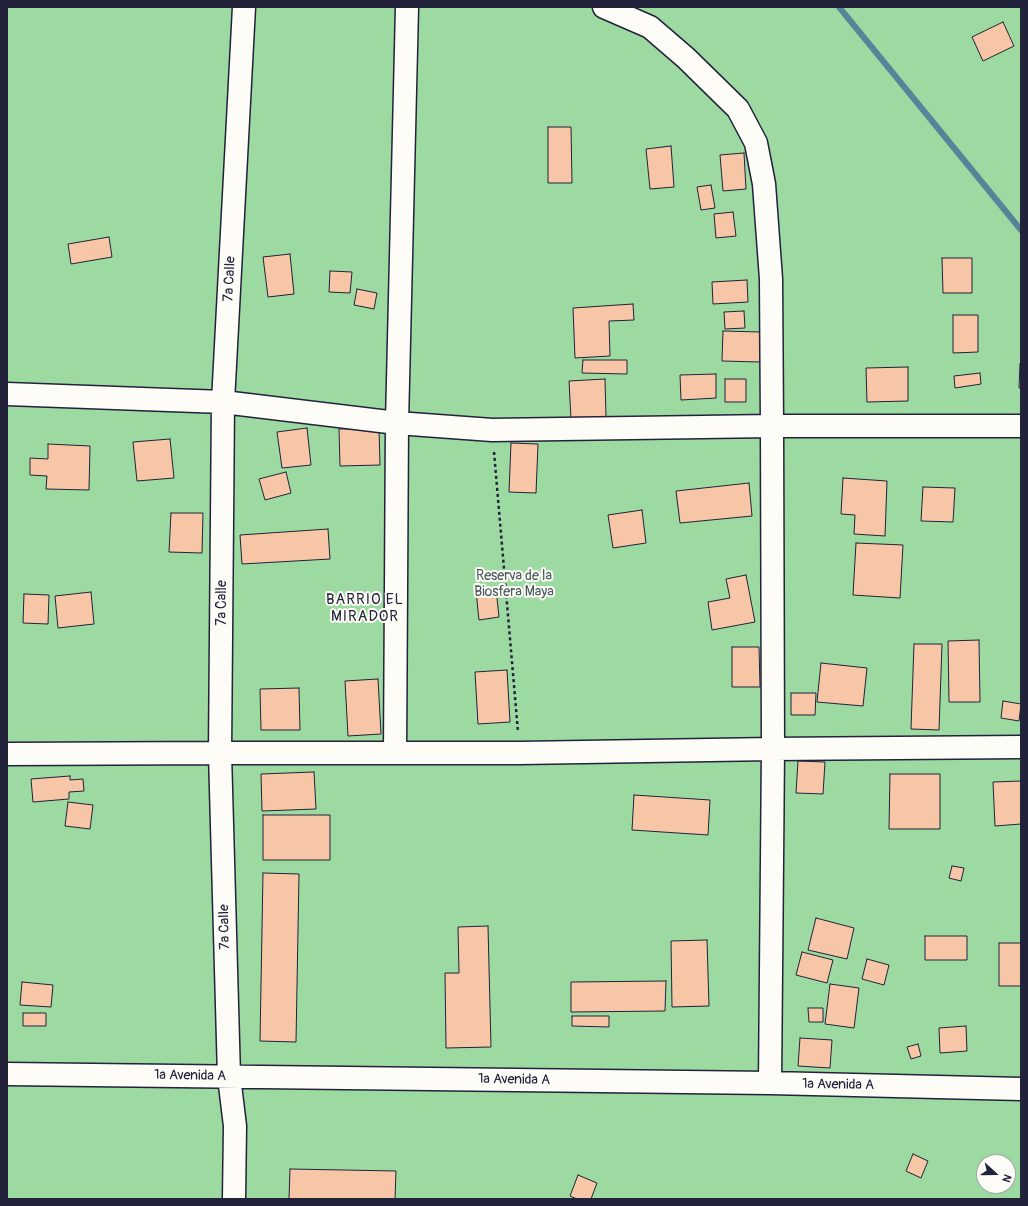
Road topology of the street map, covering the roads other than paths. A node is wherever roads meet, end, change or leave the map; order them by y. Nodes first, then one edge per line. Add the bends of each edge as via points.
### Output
1 (244, 7) edge
2 (407, 7) edge
3 (604, 7) edge
4 (7, 394) edge
5 (223, 402) junction
6 (397, 424) junction
7 (772, 426) junction
8 (1021, 426) edge
9 (1021, 747) edge
10 (773, 749) junction
11 (220, 752) junction
12 (395, 753) junction
13 (7, 754) edge
14 (7, 1074) edge
15 (229, 1077) junction
16 (770, 1083) junction
17 (1021, 1089) edge
18 (234, 1199) edge

1 - 5 street, 7a Calle
2 - 6 street
3 - 7 street via 650,27 686,58 738,109 756,143 764,184 771,279
4 - 5 street
5 - 6 street
5 - 11 street, 7a Calle
6 - 7 street via 492,430
6 - 12 street
7 - 8 street
7 - 10 street
9 - 10 street
10 - 12 street
10 - 16 street
11 - 12 street
11 - 13 street
11 - 15 street, 7a Calle
14 - 15 street, 1a Avenida A
15 - 16 street, 1a Avenida A
15 - 18 street, 7a Calle via 235,1126
16 - 17 street, 1a Avenida A

